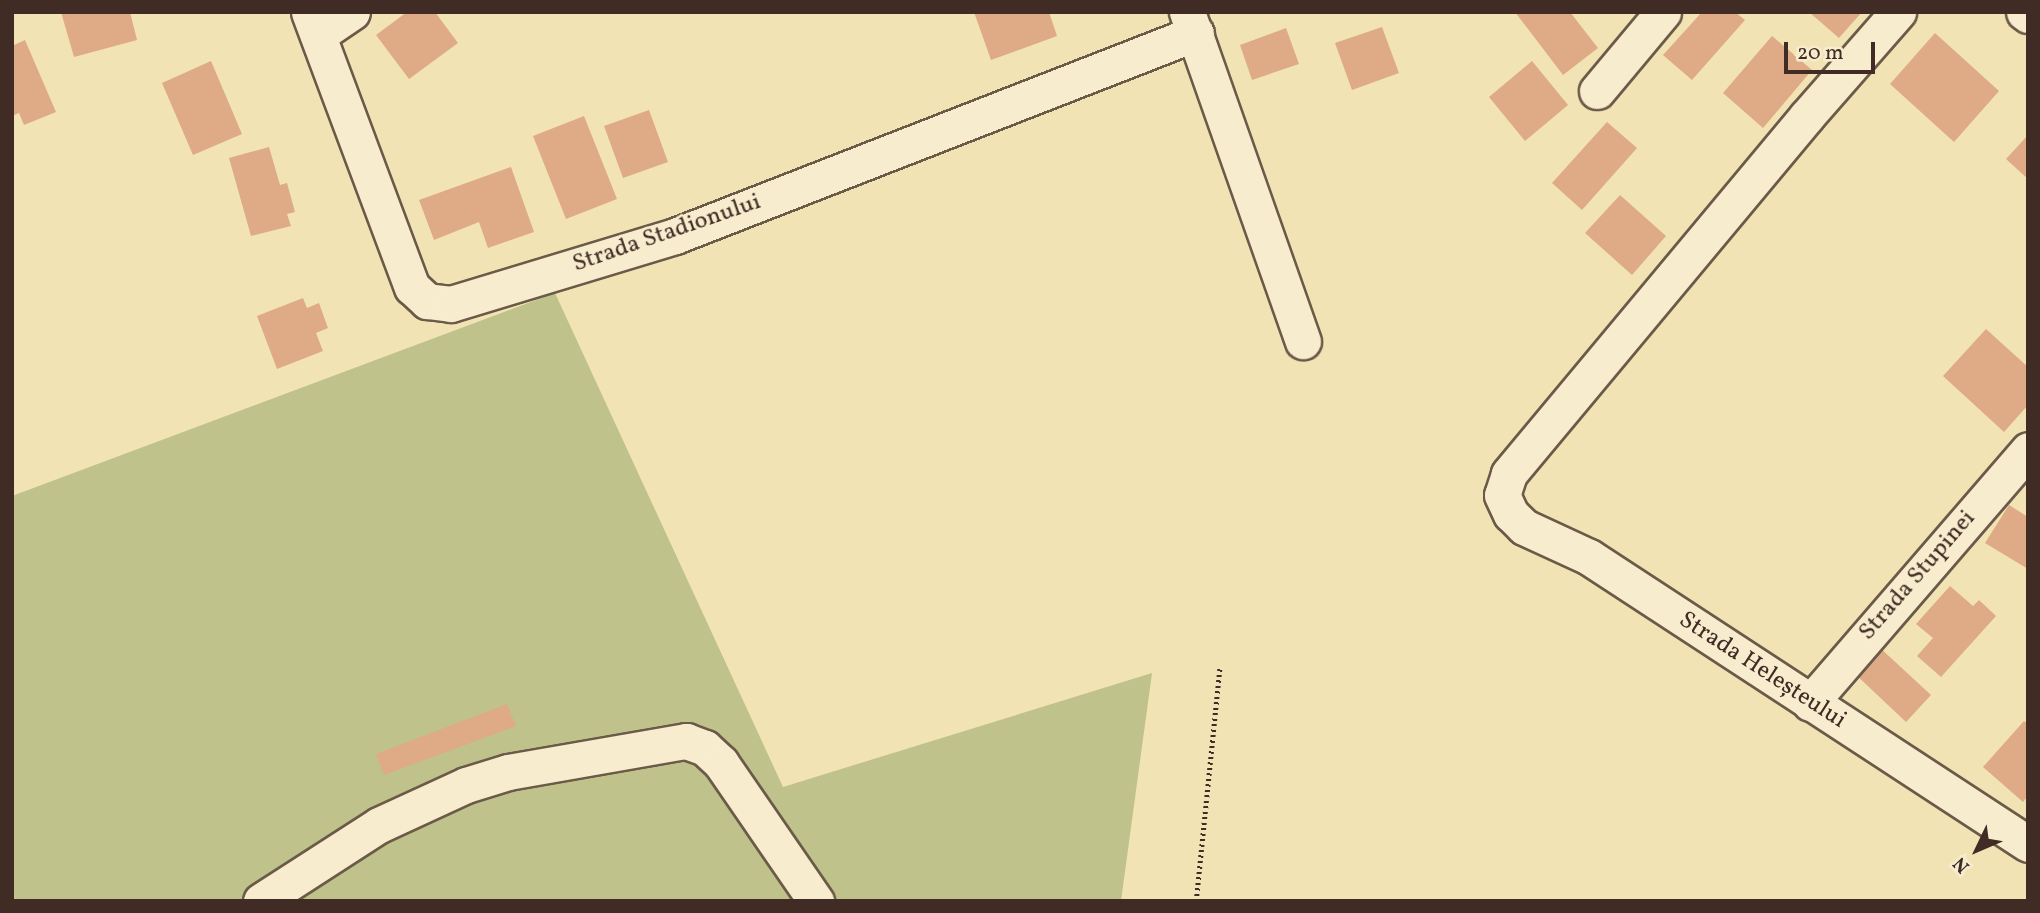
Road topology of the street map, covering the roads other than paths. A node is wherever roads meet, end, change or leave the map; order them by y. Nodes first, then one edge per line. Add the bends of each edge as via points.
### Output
1 (352, 12) edge
2 (1663, 12) edge
3 (1898, 12) edge
4 (1191, 23) edge
5 (313, 24) edge
6 (1597, 91) dead end
7 (1303, 341) dead end
8 (2028, 450) edge
9 (1810, 703) junction
10 (2028, 844) edge
11 (261, 901) edge
12 (816, 901) edge

1 - 5 street
2 - 6 street
3 - 9 street, Strada Heleșteului via 1509,474 1502,495 1524,527 1589,557
4 - 5 street, Strada Stadionului via 675,236 451,304 427,301 412,287
4 - 7 street
8 - 9 street, Strada Stupinei
9 - 10 street, Strada Heleșteului
11 - 12 street via 379,825 466,785 508,772 685,741 705,748 721,763

